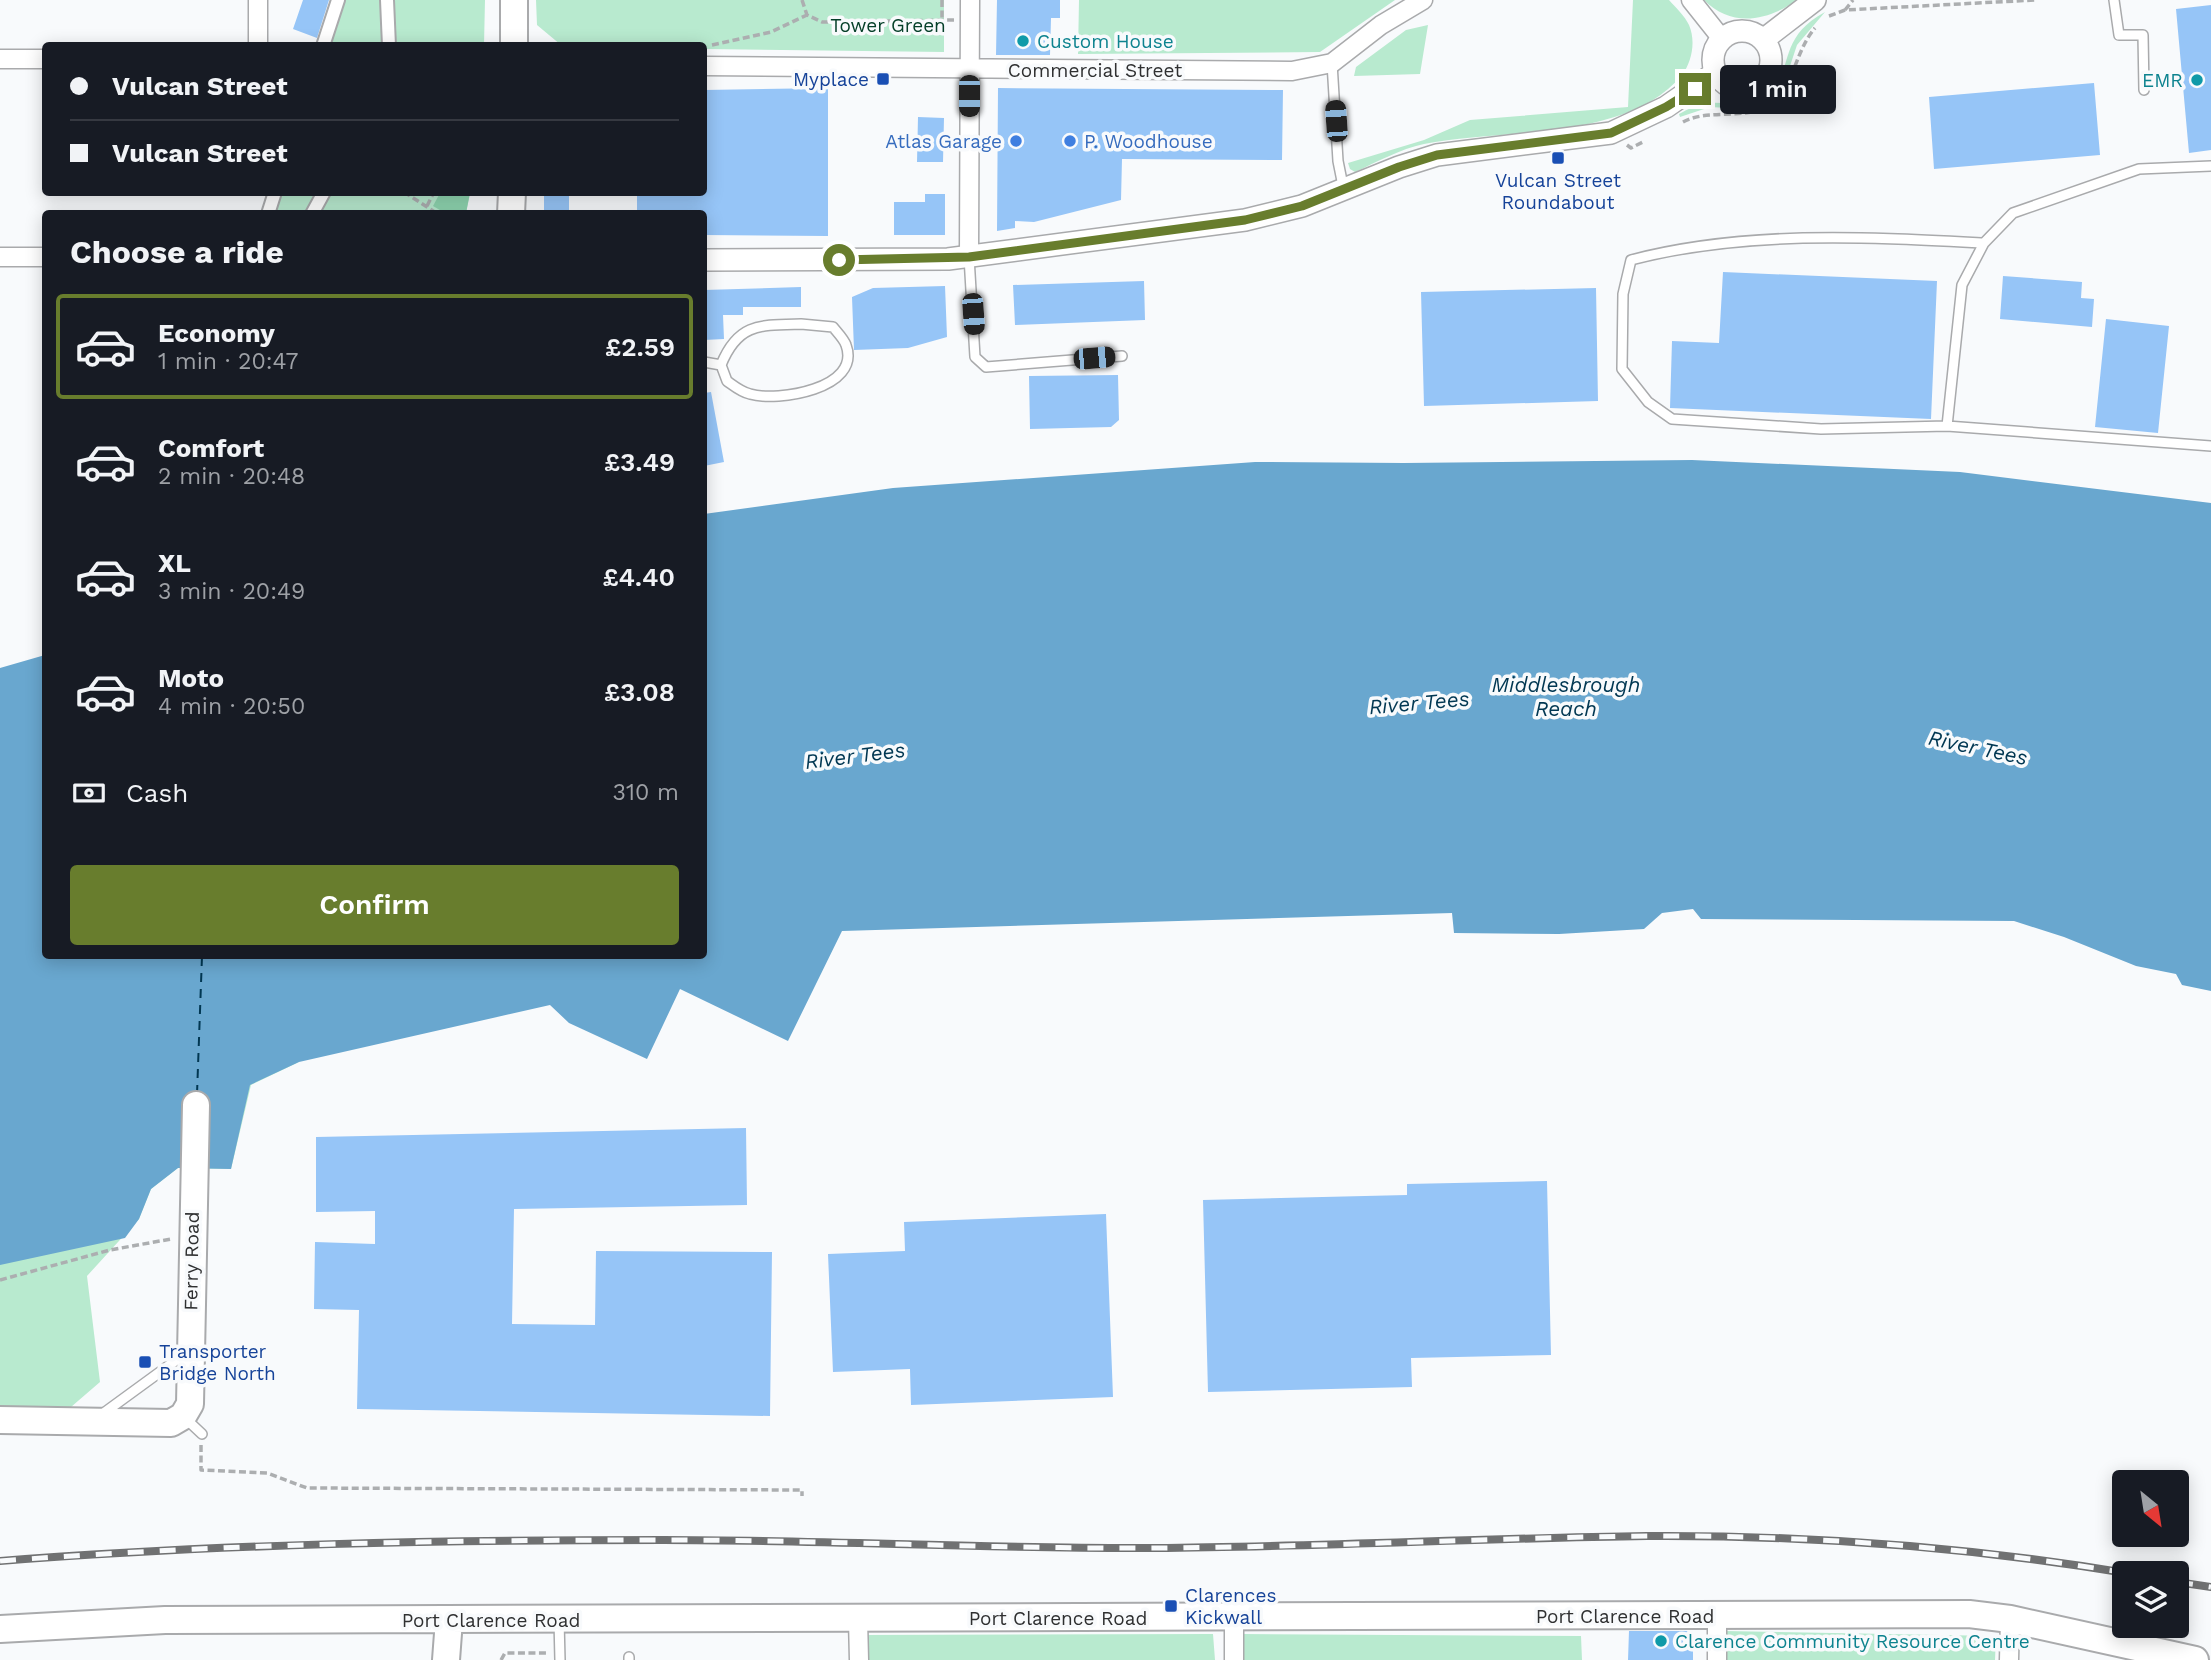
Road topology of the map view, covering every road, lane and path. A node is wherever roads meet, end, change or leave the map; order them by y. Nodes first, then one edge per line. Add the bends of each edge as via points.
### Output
1 (258, 0) edge
2 (338, 0) edge
3 (387, 0) edge
4 (514, 0) edge
5 (802, 0) edge
6 (942, 0) edge
7 (970, 0) edge
8 (1423, 0) edge
9 (1691, 0) edge
10 (1815, 0) edge
11 (1853, 0) edge
12 (2035, 0) edge
13 (2115, 0) edge
14 (1845, 10) junction
15 (807, 15) junction
16 (1722, 39) junction
17 (1763, 40) junction
18 (258, 42) edge
19 (324, 42) edge
20 (389, 42) edge
21 (514, 42) edge
22 (712, 45) dead end
23 (0, 59) edge
24 (42, 59) edge
25 (1332, 64) junction
26 (707, 66) edge
27 (970, 69) junction
28 (1716, 73) junction
29 (2144, 90) dead end
30 (1677, 125) dead end
31 (1611, 133) junction
32 (1655, 136) dead end
33 (2211, 166) edge
34 (1344, 191) junction
35 (410, 196) edge
36 (432, 196) edge
37 (426, 206) junction
38 (432, 210) edge
39 (1984, 243) junction
40 (0, 257) edge
41 (42, 257) edge
42 (969, 257) junction
43 (707, 260) edge
44 (1122, 356) dead end
45 (707, 363) edge
46 (721, 365) junction
47 (1947, 426) junction
48 (2211, 446) edge
49 (196, 1105) dead end
50 (191, 1235) junction
51 (0, 1280) edge
52 (190, 1349) junction
53 (0, 1420) edge
54 (91, 1422) junction
55 (192, 1425) junction
56 (802, 1496) dead end
57 (1717, 1616) junction
58 (1234, 1617) junction
59 (559, 1619) junction
60 (858, 1619) junction
61 (2010, 1619) junction
62 (449, 1620) junction
63 (0, 1629) edge
64 (560, 1656) edge
65 (446, 1660) edge
66 (501, 1660) edge
67 (859, 1660) edge
68 (1234, 1660) edge
69 (1717, 1660) edge
70 (2009, 1660) edge
71 (2195, 1660) edge

1 - 18 street
2 - 19 street
3 - 20 street
4 - 21 main road
5 - 15 path
6 - 15 path via 942,20 842,23
7 - 27 street
8 - 25 street, Commercial Street via 1381,25
9 - 16 street
10 - 17 street
11 - 14 path
12 - 14 path
13 - 29 lane via 2119,35 2143,35
14 - 30 path via 1813,29 1778,99 1748,113 1700,114
15 - 22 path via 771,32
16 - 17 street via 1747,32
16 - 28 street via 1713,55
17 - 28 street via 1771,58 1759,84 1739,90
23 - 24 street
25 - 27 street, Commercial Street via 1292,71
25 - 34 lane
26 - 27 street, Commercial Street
27 - 42 street
28 - 31 street via 1666,107
31 - 32 path via 1631,148
31 - 34 street via 1437,155
33 - 39 lane via 2139,169 2013,213
34 - 42 street via 1245,220
35 - 37 path
36 - 37 path
37 - 38 path
39 - 47 lane via 1962,285
39 - 47 lane via 1846,236 1673,249 1631,260 1623,294 1622,369 1648,402 1672,419 1821,429
40 - 41 street
42 - 43 street
42 - 44 lane via 975,357 986,368
45 - 46 lane
46 - 46 lane via 731,342 765,324 834,327 846,345 842,372 829,384 809,392 752,395 727,381
47 - 48 lane
49 - 50 main road, Ferry Road
50 - 51 path via 110,1250
50 - 52 main road, Ferry Road
52 - 54 lane
52 - 55 main road, Ferry Road
53 - 54 main road
54 - 55 main road
55 - 56 path via 201,1470 267,1473 307,1488 802,1490
57 - 58 main road, Port Clarence Road
57 - 61 main road, Port Clarence Road via 1969,1614
57 - 69 street
58 - 60 main road, Port Clarence Road
58 - 68 street
59 - 60 main road, Port Clarence Road
59 - 62 main road, Port Clarence Road
59 - 64 lane
60 - 67 street
61 - 70 street
61 - 71 main road, Port Clarence Road
62 - 63 main road, Port Clarence Road via 165,1620
62 - 65 main road
64 - 66 path via 505,1653

